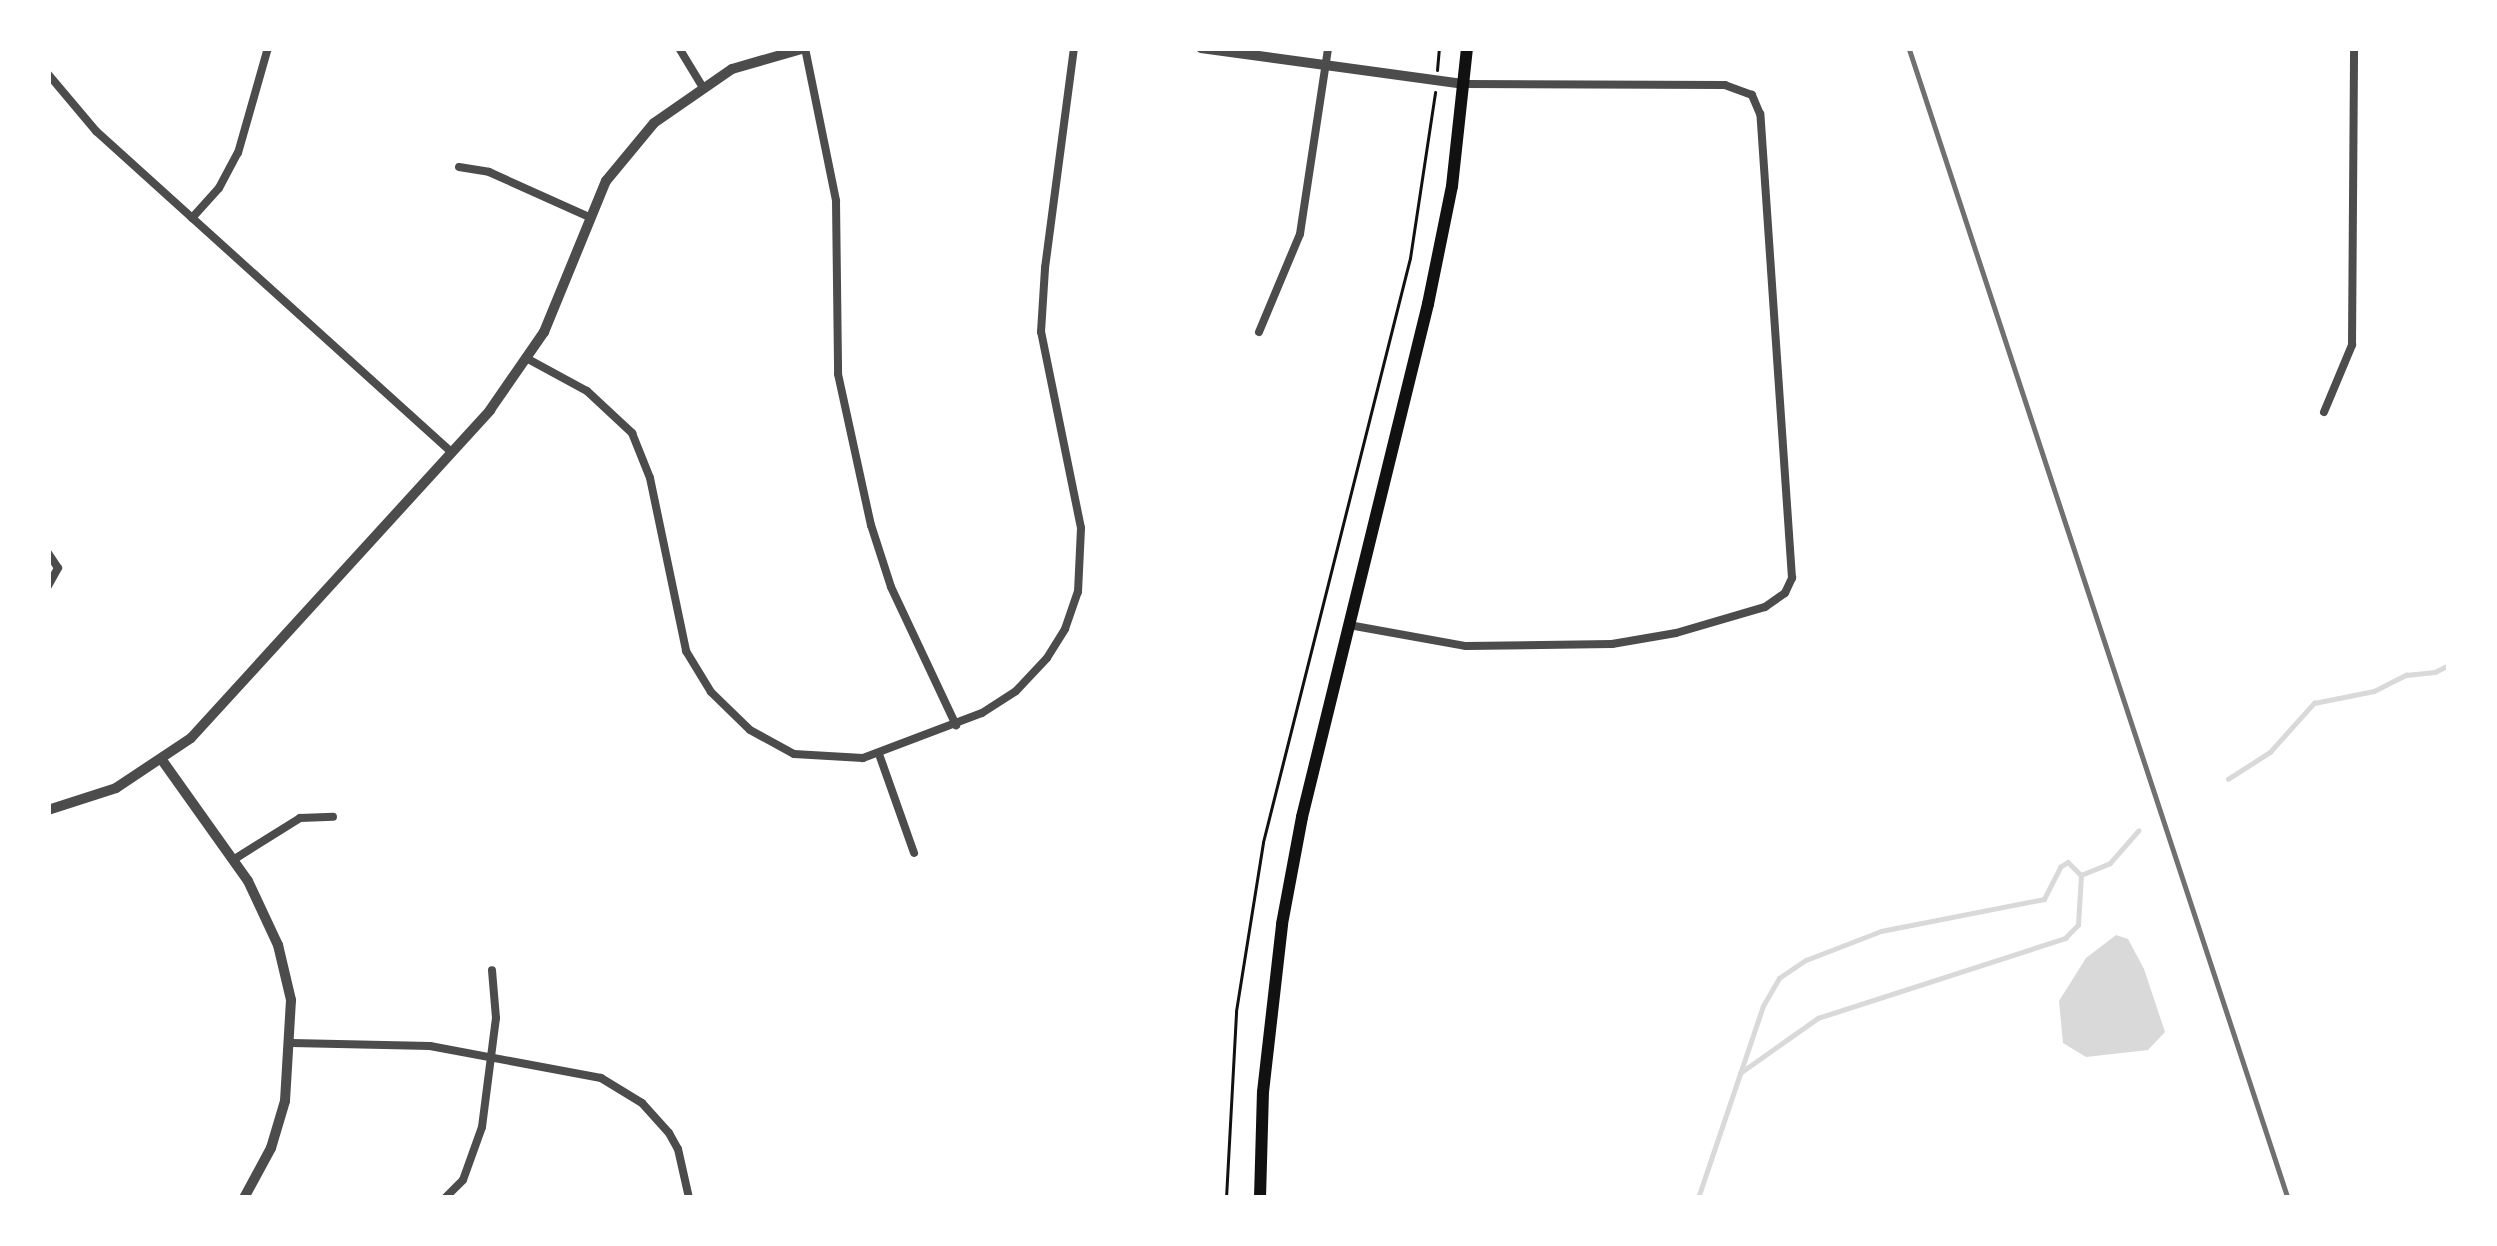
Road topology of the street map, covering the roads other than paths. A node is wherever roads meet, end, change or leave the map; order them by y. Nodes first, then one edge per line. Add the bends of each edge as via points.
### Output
1 (268, 48) edge
2 (679, 48) edge
3 (805, 48) edge
4 (1074, 48) edge
5 (1201, 48) edge
6 (1328, 48) edge
7 (1467, 48) edge
8 (2354, 48) edge
9 (1326, 65) junction
10 (48, 74) edge
11 (1465, 84) junction
12 (702, 86) junction
13 (459, 167) dead end
14 (587, 215) junction
15 (192, 218) junction
16 (1259, 332) dead end
17 (528, 358) junction
18 (2324, 412) dead end
19 (450, 451) junction
20 (48, 553) edge
21 (48, 586) edge
22 (1349, 625) junction
23 (956, 725) junction
24 (879, 754) junction
25 (162, 760) junction
26 (48, 810) edge
27 (333, 818) dead end
28 (914, 854) dead end
29 (232, 860) junction
30 (492, 970) dead end
31 (292, 1043) junction
32 (491, 1057) junction
33 (244, 1198) edge
34 (445, 1198) edge
35 (689, 1198) edge
36 (1260, 1198) edge

1 - 15 street via 238,153
2 - 12 street
3 - 12 street via 757,59
3 - 23 street via 836,201 838,374 871,525
4 - 23 street via 1042,332 1077,501 1078,592 1065,629 1031,677
5 - 9 street
6 - 9 street
7 - 11 main road
8 - 18 street via 2352,345
9 - 11 street
9 - 16 street via 1300,234
10 - 15 street via 85,120
11 - 22 main road via 1428,304
11 - 22 street via 1725,85 1752,95 1762,130 1792,578 1765,607 1612,644 1466,646
12 - 14 street via 635,143
13 - 14 street
14 - 17 street
15 - 19 street
17 - 19 street
17 - 24 street via 587,392 632,433 650,478 686,651 726,709 794,754
19 - 25 street via 191,738
20 - 21 street via 58,573
22 - 36 main road via 1282,924
23 - 24 street
24 - 28 street
25 - 26 street via 116,788
25 - 29 street
27 - 29 street via 300,818
29 - 31 street via 278,945
30 - 32 street
31 - 32 street via 430,1046
31 - 33 street via 271,1148
32 - 34 street via 482,1126 464,1180
32 - 35 street via 601,1078 642,1102 678,1149

